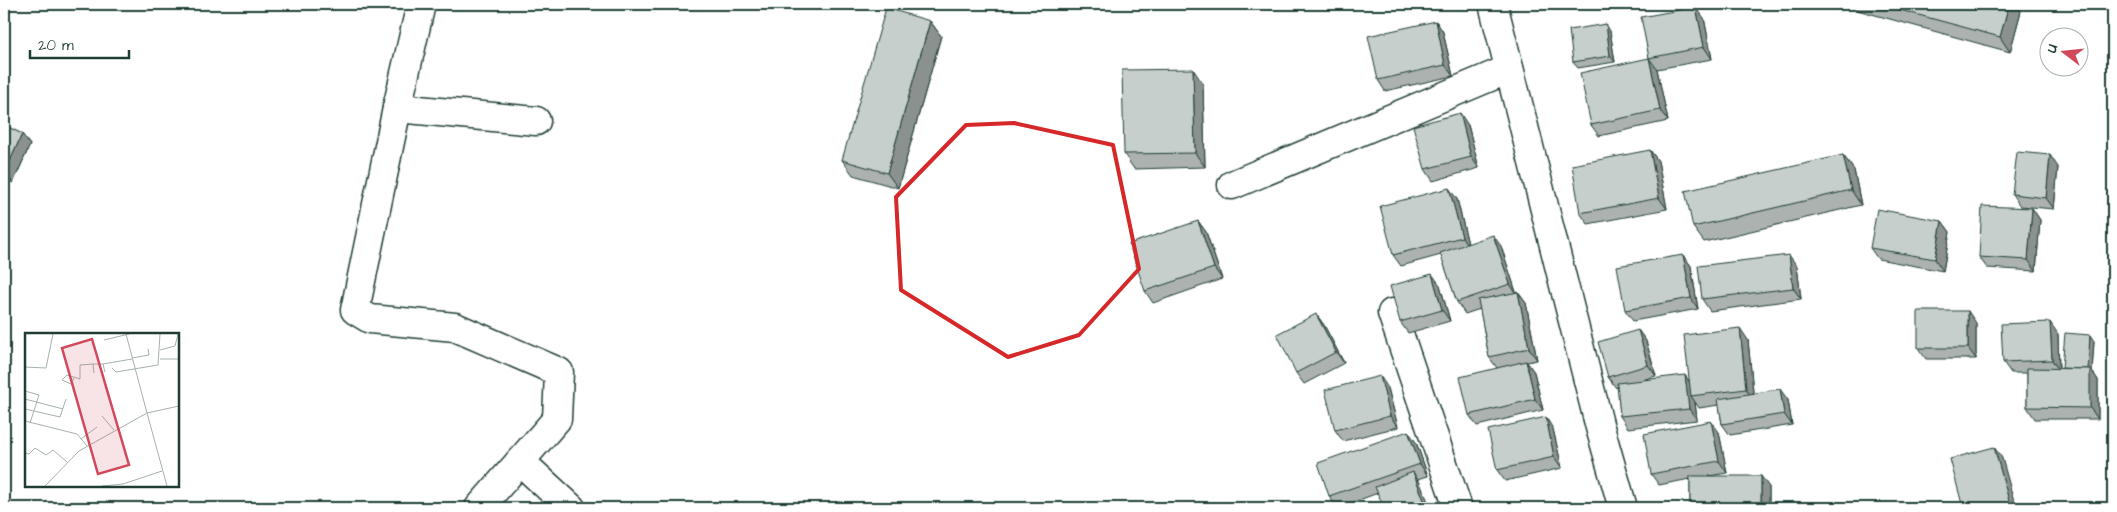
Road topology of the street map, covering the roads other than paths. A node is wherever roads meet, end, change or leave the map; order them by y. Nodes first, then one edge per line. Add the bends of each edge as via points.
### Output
1 (421, 4) edge
2 (1493, 4) edge
3 (1509, 69) junction
4 (397, 108) junction
5 (536, 122) dead end
6 (1232, 186) dead end
7 (1392, 313) edge
8 (520, 461) junction
9 (479, 508) edge
10 (571, 508) edge
11 (1458, 508) edge
12 (1623, 508) edge

1 - 4 street
2 - 3 street
3 - 6 street
3 - 12 street
4 - 5 street
4 - 8 street via 355,310 370,319 455,326 559,372 557,419
7 - 11 street
8 - 9 street
8 - 10 street

